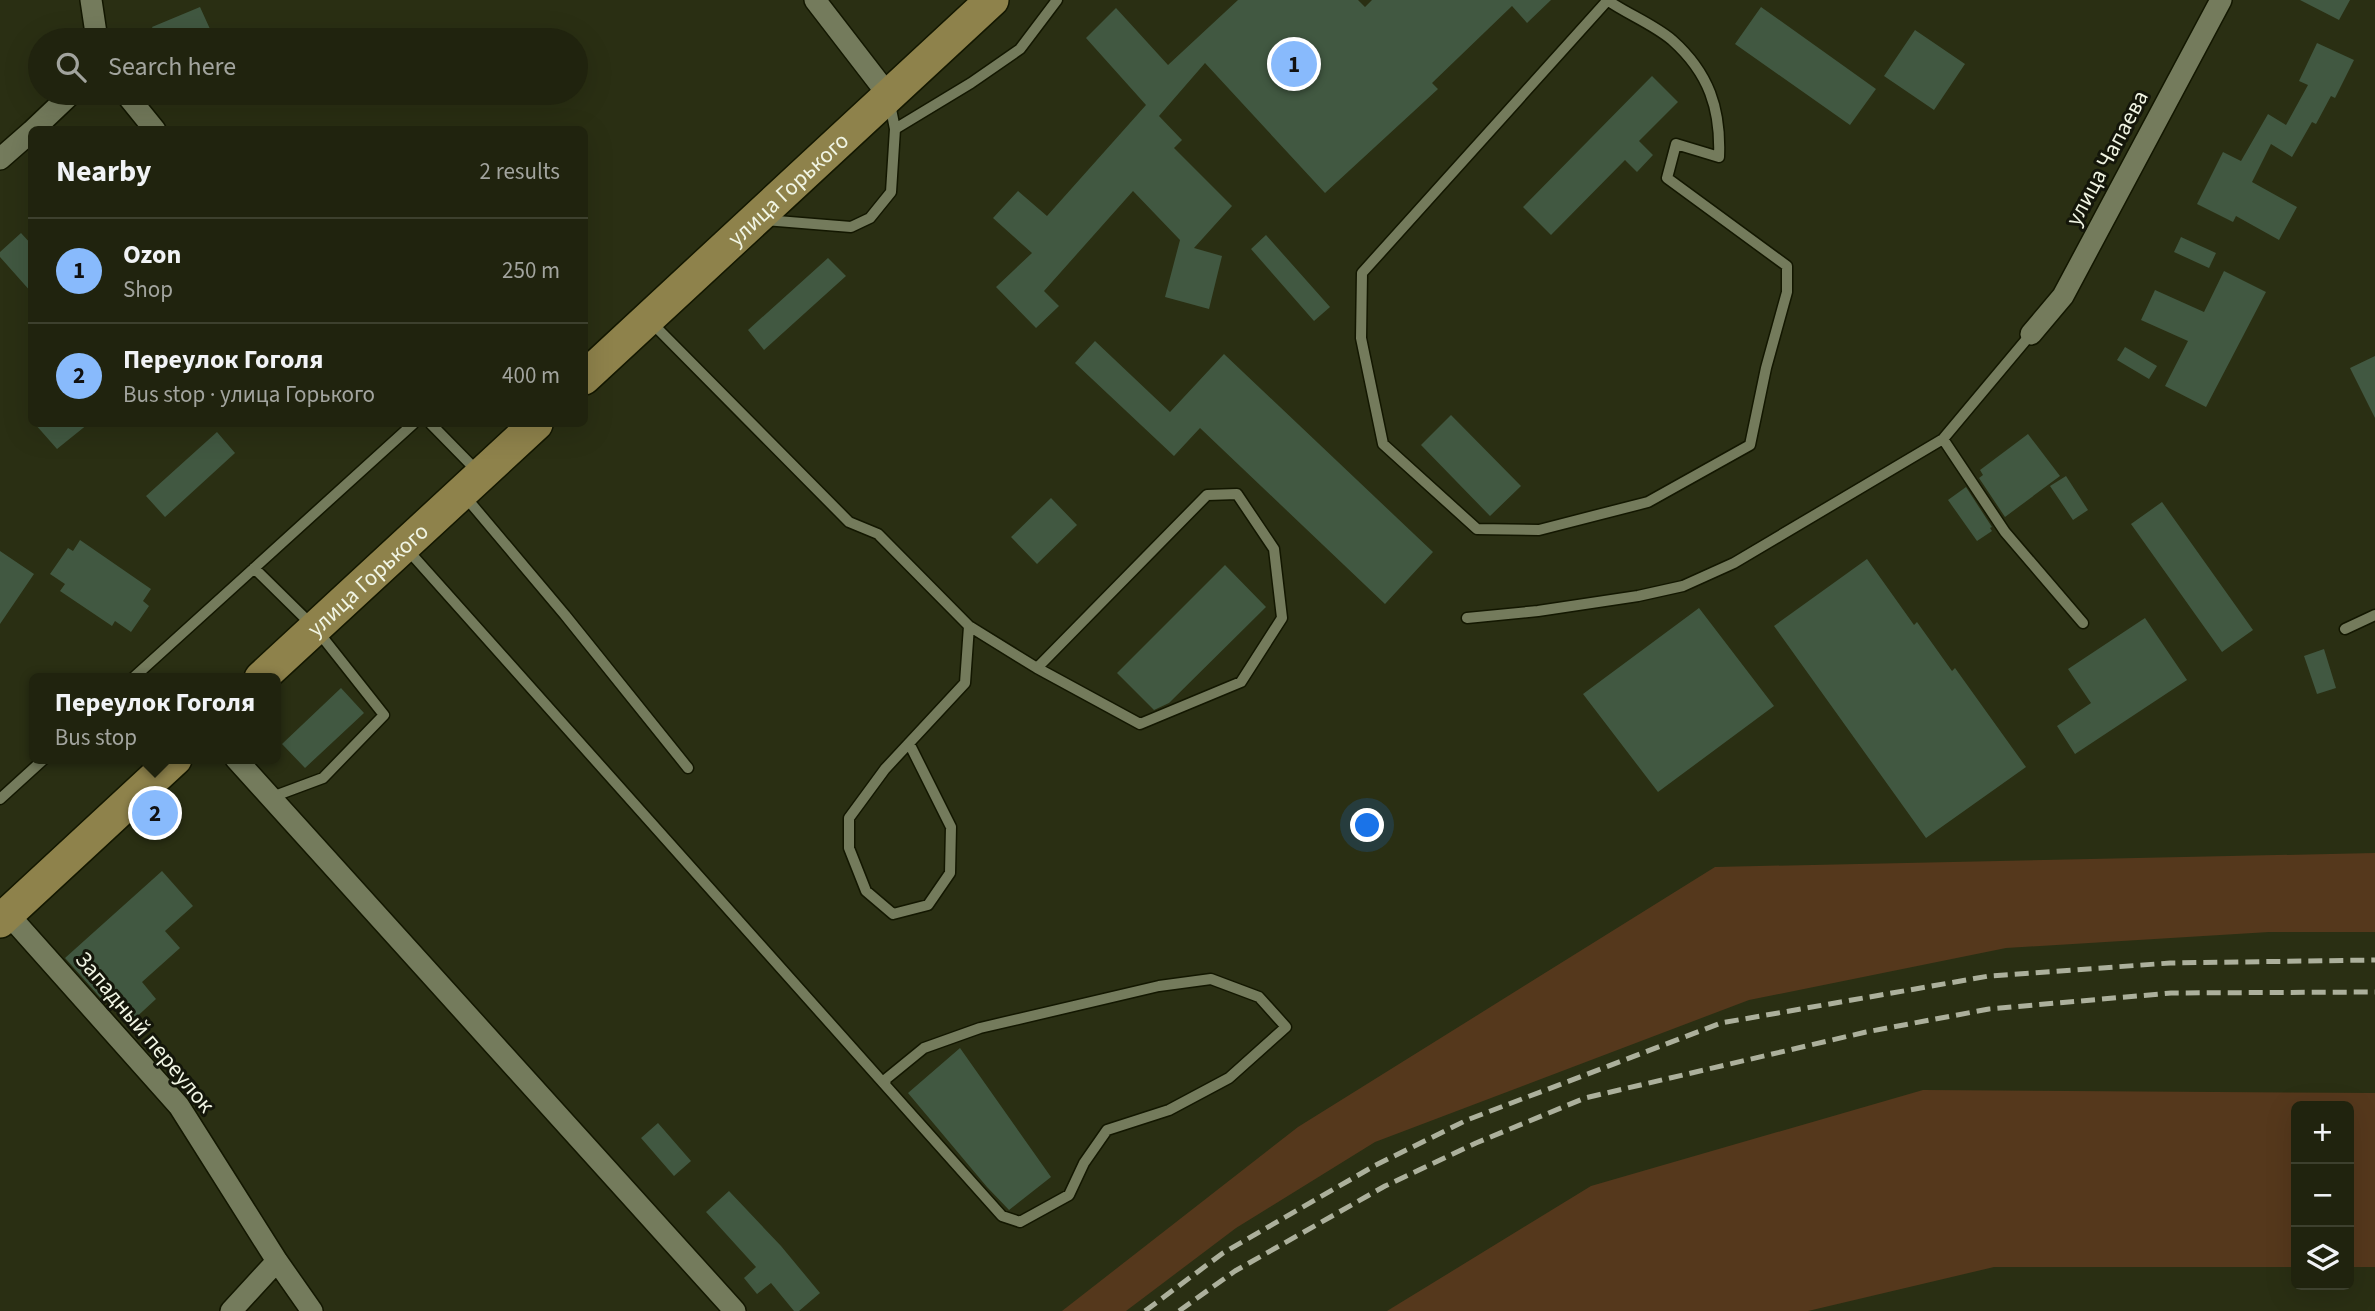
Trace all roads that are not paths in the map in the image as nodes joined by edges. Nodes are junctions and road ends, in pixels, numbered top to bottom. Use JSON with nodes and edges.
{"nodes":[{"id":1,"x":91,"y":0,"type":"edge"},
{"id":2,"x":815,"y":0,"type":"edge"},
{"id":3,"x":992,"y":0,"type":"edge"},
{"id":4,"x":1057,"y":0,"type":"edge"},
{"id":5,"x":1607,"y":0,"type":"edge"},
{"id":6,"x":2221,"y":0,"type":"edge"},
{"id":7,"x":95,"y":28,"type":"edge"},
{"id":8,"x":889,"y":96,"type":"junction"},
{"id":9,"x":59,"y":105,"type":"edge"},
{"id":10,"x":135,"y":105,"type":"edge"},
{"id":11,"x":36,"y":126,"type":"edge"},
{"id":12,"x":152,"y":126,"type":"edge"},
{"id":13,"x":895,"y":129,"type":"junction"},
{"id":14,"x":28,"y":134,"type":"edge"},
{"id":15,"x":0,"y":159,"type":"edge"},
{"id":16,"x":755,"y":219,"type":"junction"},
{"id":17,"x":648,"y":319,"type":"junction"},
{"id":18,"x":2031,"y":334,"type":"joint"},
{"id":19,"x":588,"y":375,"type":"edge"},
{"id":20,"x":410,"y":427,"type":"edge"},
{"id":21,"x":433,"y":427,"type":"edge"},
{"id":22,"x":533,"y":427,"type":"edge"},
{"id":23,"x":1943,"y":439,"type":"junction"},
{"id":24,"x":472,"y":484,"type":"junction"},
{"id":25,"x":405,"y":546,"type":"junction"},
{"id":26,"x":254,"y":568,"type":"junction"},
{"id":27,"x":2375,"y":615,"type":"edge"},
{"id":28,"x":1467,"y":618,"type":"dead end"},
{"id":29,"x":2083,"y":623,"type":"dead end"},
{"id":30,"x":969,"y":626,"type":"junction"},
{"id":31,"x":316,"y":629,"type":"junction"},
{"id":32,"x":2345,"y":629,"type":"dead end"},
{"id":33,"x":1037,"y":668,"type":"junction"},
{"id":34,"x":138,"y":673,"type":"edge"},
{"id":35,"x":267,"y":673,"type":"edge"},
{"id":36,"x":909,"y":743,"type":"junction"},
{"id":37,"x":38,"y":764,"type":"edge"},
{"id":38,"x":170,"y":764,"type":"edge"},
{"id":39,"x":241,"y":764,"type":"edge"},
{"id":40,"x":688,"y":768,"type":"dead end"},
{"id":41,"x":272,"y":797,"type":"junction"},
{"id":42,"x":0,"y":799,"type":"edge"},
{"id":43,"x":4,"y":917,"type":"edge"},
{"id":44,"x":884,"y":1084,"type":"junction"},
{"id":45,"x":277,"y":1261,"type":"junction"},
{"id":46,"x":231,"y":1311,"type":"edge"},
{"id":47,"x":312,"y":1311,"type":"edge"},
{"id":48,"x":735,"y":1311,"type":"edge"}],
"edges":[{"from":1,"to":7,"type":"street"},
{"from":2,"to":8,"type":"street"},
{"from":3,"to":8,"type":"main road","name":"улица Горького"},
{"from":4,"to":13,"type":"lane"},
{"from":5,"to":5,"type":"lane"},
{"from":6,"to":18,"type":"street","name":"улица Чапаева"},
{"from":8,"to":13,"type":"lane"},
{"from":8,"to":16,"type":"main road","name":"улица Горького"},
{"from":9,"to":11,"type":"street"},
{"from":10,"to":12,"type":"street"},
{"from":13,"to":16,"type":"lane"},
{"from":14,"to":15,"type":"street"},
{"from":16,"to":17,"type":"main road","name":"улица Горького"},
{"from":17,"to":19,"type":"main road","name":"улица Горького"},
{"from":17,"to":30,"type":"lane"},
{"from":18,"to":23,"type":"lane"},
{"from":20,"to":26,"type":"lane"},
{"from":21,"to":24,"type":"lane"},
{"from":22,"to":24,"type":"main road","name":"улица Горького"},
{"from":23,"to":28,"type":"lane"},
{"from":23,"to":29,"type":"lane"},
{"from":24,"to":25,"type":"main road","name":"улица Горького"},
{"from":24,"to":40,"type":"lane"},
{"from":25,"to":31,"type":"main road","name":"улица Горького"},
{"from":25,"to":44,"type":"lane"},
{"from":26,"to":31,"type":"lane"},
{"from":26,"to":34,"type":"lane"},
{"from":27,"to":32,"type":"lane"},
{"from":30,"to":33,"type":"lane"},
{"from":30,"to":36,"type":"lane"},
{"from":31,"to":35,"type":"main road","name":"улица Горького"},
{"from":31,"to":41,"type":"lane"},
{"from":33,"to":33,"type":"lane"},
{"from":36,"to":36,"type":"lane"},
{"from":37,"to":42,"type":"lane"},
{"from":38,"to":43,"type":"main road"},
{"from":39,"to":41,"type":"street"},
{"from":41,"to":48,"type":"street"},
{"from":43,"to":45,"type":"street","name":"Западный переулок"},
{"from":44,"to":44,"type":"lane"},
{"from":45,"to":46,"type":"street"},
{"from":45,"to":47,"type":"street","name":"Западный переулок"}]}
